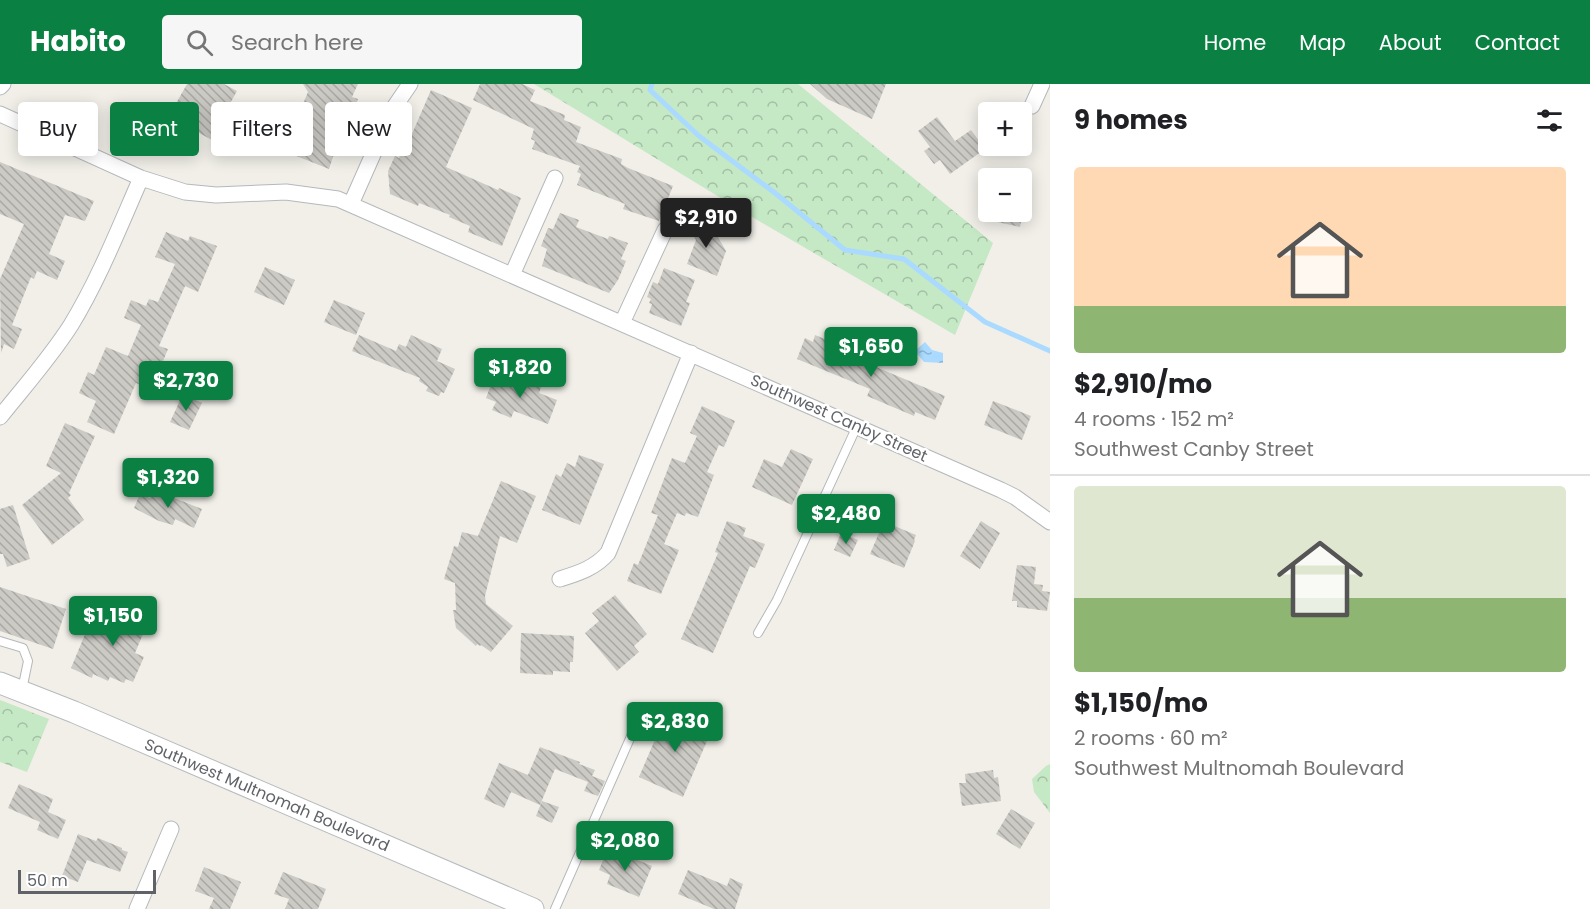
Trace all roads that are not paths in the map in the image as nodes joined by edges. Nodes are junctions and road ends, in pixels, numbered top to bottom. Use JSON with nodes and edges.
{"nodes":[{"id":1,"x":410,"y":84,"type":"edge"},
{"id":2,"x":1042,"y":84,"type":"edge"},
{"id":3,"x":1032,"y":106,"type":"dead end"},
{"id":4,"x":0,"y":114,"type":"edge"},
{"id":5,"x":141,"y":178,"type":"junction"},
{"id":6,"x":555,"y":178,"type":"dead end"},
{"id":7,"x":351,"y":204,"type":"junction"},
{"id":8,"x":665,"y":230,"type":"dead end"},
{"id":9,"x":512,"y":275,"type":"junction"},
{"id":10,"x":622,"y":323,"type":"junction"},
{"id":11,"x":691,"y":353,"type":"junction"},
{"id":12,"x":0,"y":417,"type":"edge"},
{"id":13,"x":857,"y":426,"type":"junction"},
{"id":14,"x":1050,"y":522,"type":"edge"},
{"id":15,"x":561,"y":579,"type":"dead end"},
{"id":16,"x":758,"y":633,"type":"dead end"},
{"id":17,"x":0,"y":641,"type":"edge"},
{"id":18,"x":0,"y":683,"type":"edge"},
{"id":19,"x":22,"y":691,"type":"junction"},
{"id":20,"x":643,"y":709,"type":"dead end"},
{"id":21,"x":171,"y":829,"type":"dead end"},
{"id":22,"x":137,"y":909,"type":"edge"},
{"id":23,"x":533,"y":909,"type":"edge"},
{"id":24,"x":555,"y":909,"type":"edge"}],
"edges":[{"from":1,"to":7,"type":"street"},
{"from":2,"to":3,"type":"street"},
{"from":4,"to":5,"type":"street","name":"Southwest Canby Street"},
{"from":5,"to":7,"type":"street","name":"Southwest Canby Street"},
{"from":5,"to":12,"type":"street"},
{"from":6,"to":9,"type":"street"},
{"from":7,"to":9,"type":"street","name":"Southwest Canby Street"},
{"from":8,"to":10,"type":"street"},
{"from":9,"to":10,"type":"street","name":"Southwest Canby Street"},
{"from":10,"to":11,"type":"street","name":"Southwest Canby Street"},
{"from":11,"to":13,"type":"street","name":"Southwest Canby Street"},
{"from":11,"to":15,"type":"street"},
{"from":13,"to":14,"type":"street","name":"Southwest Canby Street"},
{"from":13,"to":16,"type":"lane"},
{"from":17,"to":19,"type":"lane"},
{"from":18,"to":19,"type":"main road","name":"Southwest Multnomah Boulevard"},
{"from":19,"to":23,"type":"main road","name":"Southwest Multnomah Boulevard"},
{"from":20,"to":24,"type":"lane"},
{"from":21,"to":22,"type":"street"}]}
